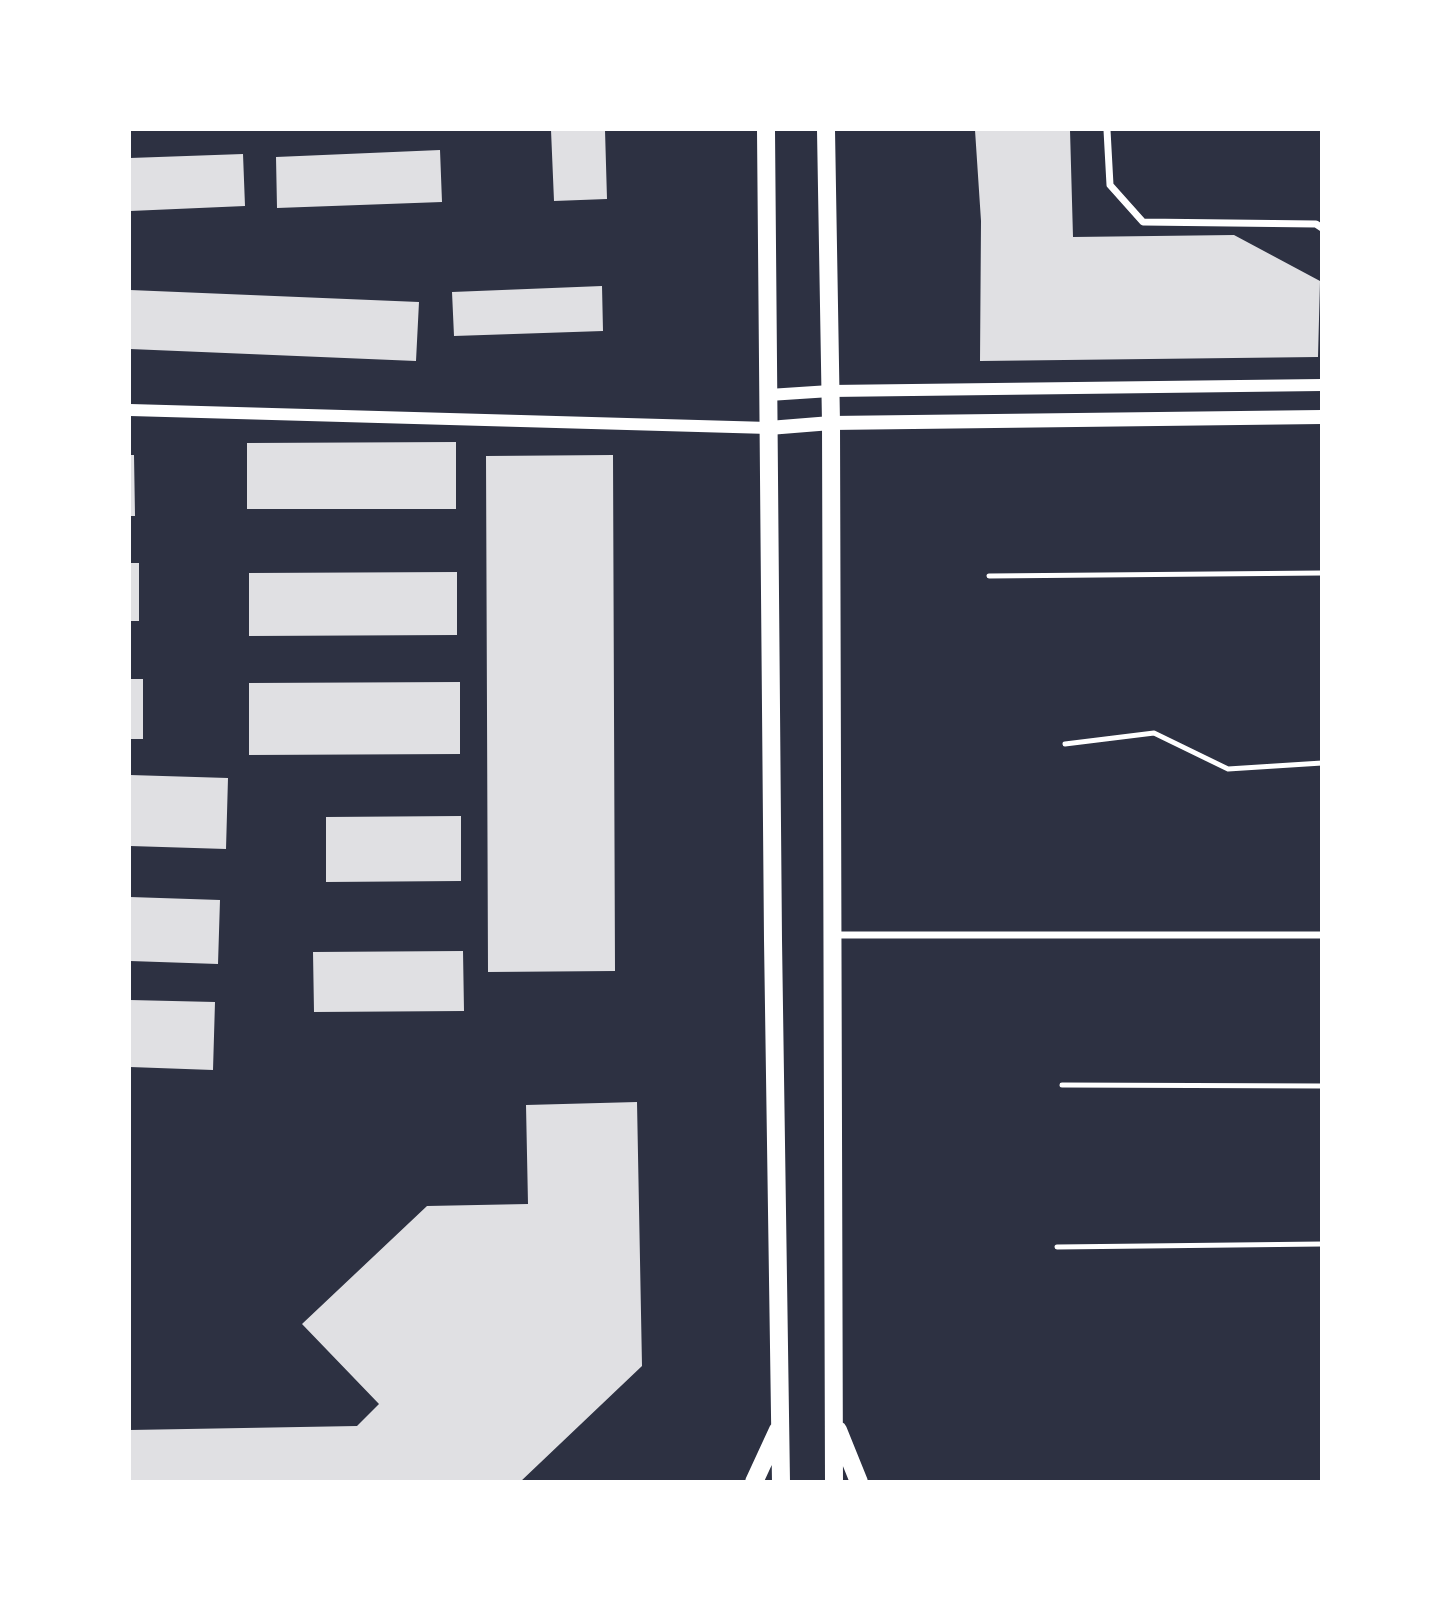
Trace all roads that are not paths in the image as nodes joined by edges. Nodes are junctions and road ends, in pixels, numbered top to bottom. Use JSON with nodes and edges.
{"nodes":[{"id":1,"x":766,"y":130,"type":"edge"},
{"id":2,"x":826,"y":130,"type":"edge"},
{"id":3,"x":1107,"y":130,"type":"edge"},
{"id":4,"x":1321,"y":228,"type":"edge"},
{"id":5,"x":1321,"y":385,"type":"edge"},
{"id":6,"x":830,"y":391,"type":"junction"},
{"id":7,"x":769,"y":395,"type":"junction"},
{"id":8,"x":130,"y":410,"type":"edge"},
{"id":9,"x":1321,"y":417,"type":"edge"},
{"id":10,"x":831,"y":423,"type":"junction"},
{"id":11,"x":769,"y":428,"type":"junction"},
{"id":12,"x":1321,"y":573,"type":"edge"},
{"id":13,"x":989,"y":576,"type":"dead end"},
{"id":14,"x":1065,"y":744,"type":"dead end"},
{"id":15,"x":1321,"y":763,"type":"edge"},
{"id":16,"x":832,"y":935,"type":"junction"},
{"id":17,"x":1321,"y":935,"type":"edge"},
{"id":18,"x":1062,"y":1085,"type":"dead end"},
{"id":19,"x":1321,"y":1086,"type":"edge"},
{"id":20,"x":1321,"y":1244,"type":"edge"},
{"id":21,"x":1057,"y":1247,"type":"dead end"},
{"id":22,"x":833,"y":1419,"type":"junction"},
{"id":23,"x":779,"y":1427,"type":"junction"},
{"id":24,"x":754,"y":1482,"type":"edge"},
{"id":25,"x":781,"y":1482,"type":"edge"},
{"id":26,"x":834,"y":1482,"type":"edge"},
{"id":27,"x":859,"y":1482,"type":"edge"}],
"edges":[{"from":1,"to":7,"type":"main road"},
{"from":2,"to":6,"type":"main road"},
{"from":3,"to":4,"type":"street"},
{"from":5,"to":6,"type":"street"},
{"from":6,"to":7,"type":"street"},
{"from":6,"to":10,"type":"main road"},
{"from":7,"to":11,"type":"main road"},
{"from":8,"to":11,"type":"street"},
{"from":9,"to":10,"type":"main road"},
{"from":10,"to":11,"type":"main road"},
{"from":10,"to":16,"type":"main road"},
{"from":11,"to":23,"type":"main road"},
{"from":12,"to":13,"type":"lane"},
{"from":14,"to":15,"type":"lane"},
{"from":16,"to":17,"type":"street"},
{"from":16,"to":22,"type":"main road"},
{"from":18,"to":19,"type":"lane"},
{"from":20,"to":21,"type":"lane"},
{"from":22,"to":26,"type":"main road"},
{"from":22,"to":27,"type":"main road"},
{"from":23,"to":24,"type":"main road"},
{"from":23,"to":25,"type":"main road"}]}
